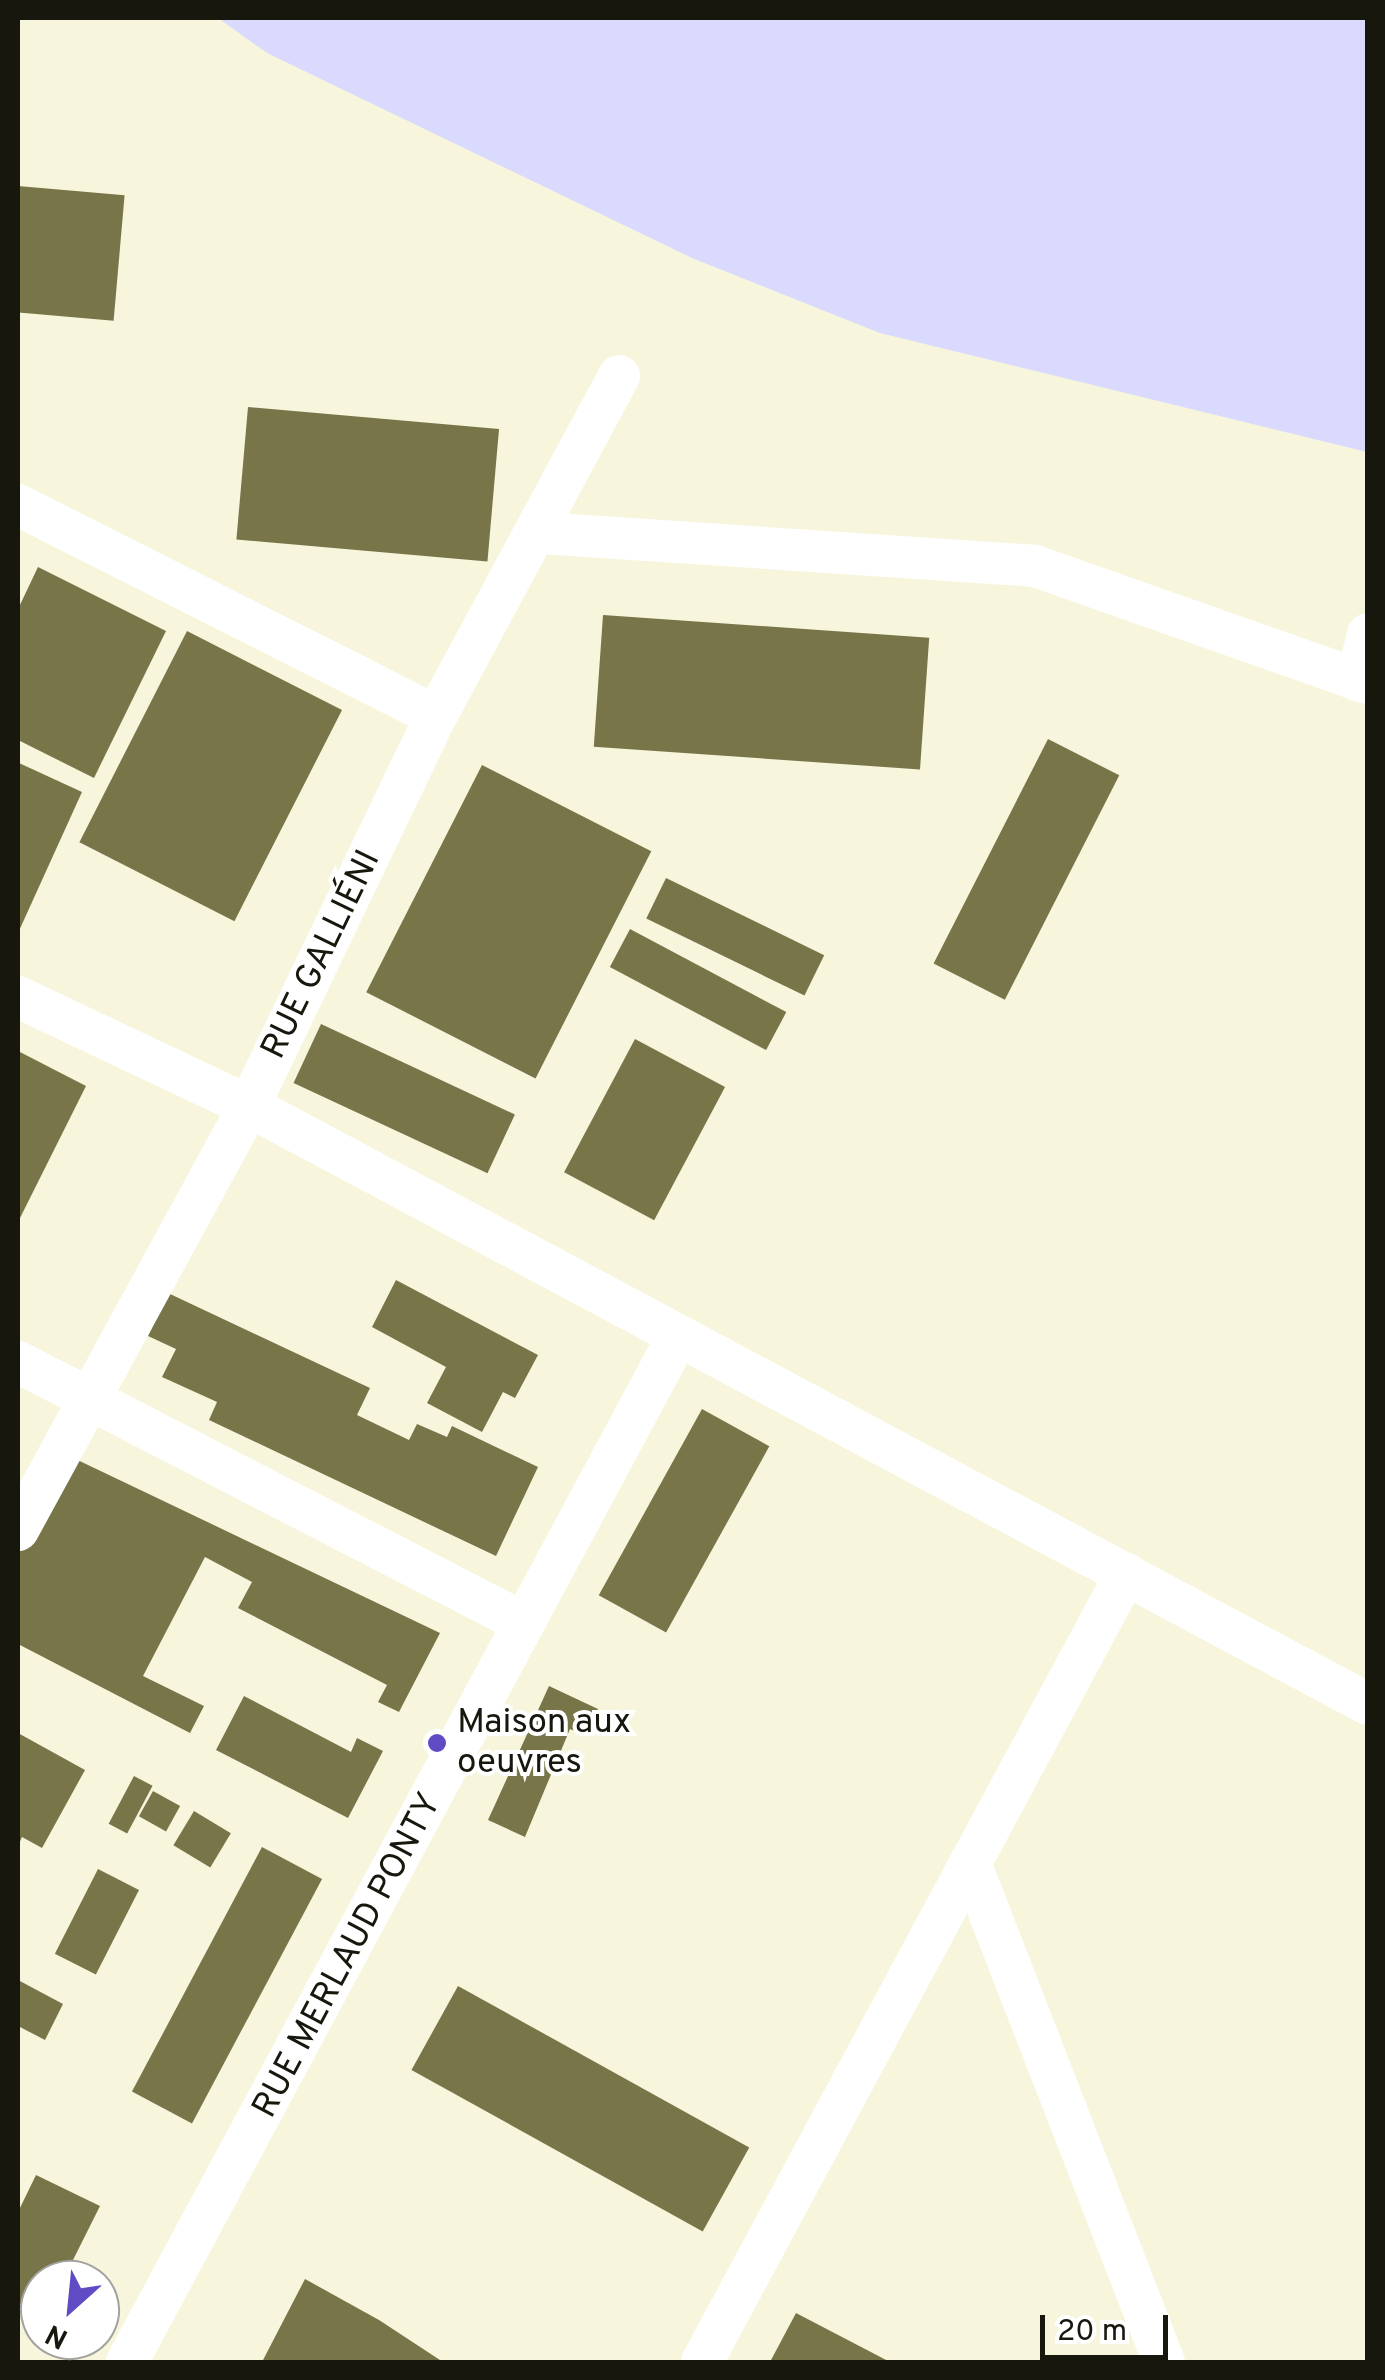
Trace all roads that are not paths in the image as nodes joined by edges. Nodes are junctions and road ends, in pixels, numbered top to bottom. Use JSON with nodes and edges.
{"nodes":[{"id":1,"x":619,"y":376,"type":"dead end"},
{"id":2,"x":18,"y":504,"type":"edge"},
{"id":3,"x":541,"y":533,"type":"junction"},
{"id":4,"x":1368,"y":634,"type":"edge"},
{"id":5,"x":1362,"y":681,"type":"edge"},
{"id":6,"x":436,"y":716,"type":"junction"},
{"id":7,"x":18,"y":997,"type":"edge"},
{"id":8,"x":249,"y":1106,"type":"junction"},
{"id":9,"x":678,"y":1336,"type":"junction"},
{"id":10,"x":18,"y":1362,"type":"edge"},
{"id":11,"x":89,"y":1399,"type":"junction"},
{"id":12,"x":18,"y":1530,"type":"edge"},
{"id":13,"x":1126,"y":1574,"type":"junction"},
{"id":14,"x":522,"y":1622,"type":"junction"},
{"id":15,"x":1368,"y":1704,"type":"edge"},
{"id":16,"x":970,"y":1863,"type":"junction"},
{"id":17,"x":127,"y":2362,"type":"edge"},
{"id":18,"x":702,"y":2362,"type":"edge"},
{"id":19,"x":1164,"y":2362,"type":"edge"}],
"edges":[{"from":1,"to":3,"type":"street","name":"RUE GALLIÉNI"},
{"from":2,"to":6,"type":"street"},
{"from":3,"to":5,"type":"street"},
{"from":3,"to":6,"type":"street","name":"RUE GALLIÉNI"},
{"from":4,"to":5,"type":"street"},
{"from":6,"to":8,"type":"street","name":"RUE GALLIÉNI"},
{"from":7,"to":8,"type":"street"},
{"from":8,"to":9,"type":"street"},
{"from":8,"to":11,"type":"street","name":"RUE GALLIÉNI"},
{"from":9,"to":13,"type":"street"},
{"from":9,"to":14,"type":"street","name":"RUE MERLAUD PONTY"},
{"from":10,"to":11,"type":"street"},
{"from":11,"to":12,"type":"street","name":"RUE GALLIÉNI"},
{"from":11,"to":14,"type":"street"},
{"from":13,"to":15,"type":"street"},
{"from":13,"to":16,"type":"street"},
{"from":14,"to":17,"type":"street","name":"RUE MERLAUD PONTY"},
{"from":16,"to":18,"type":"street"},
{"from":16,"to":19,"type":"street"}]}
